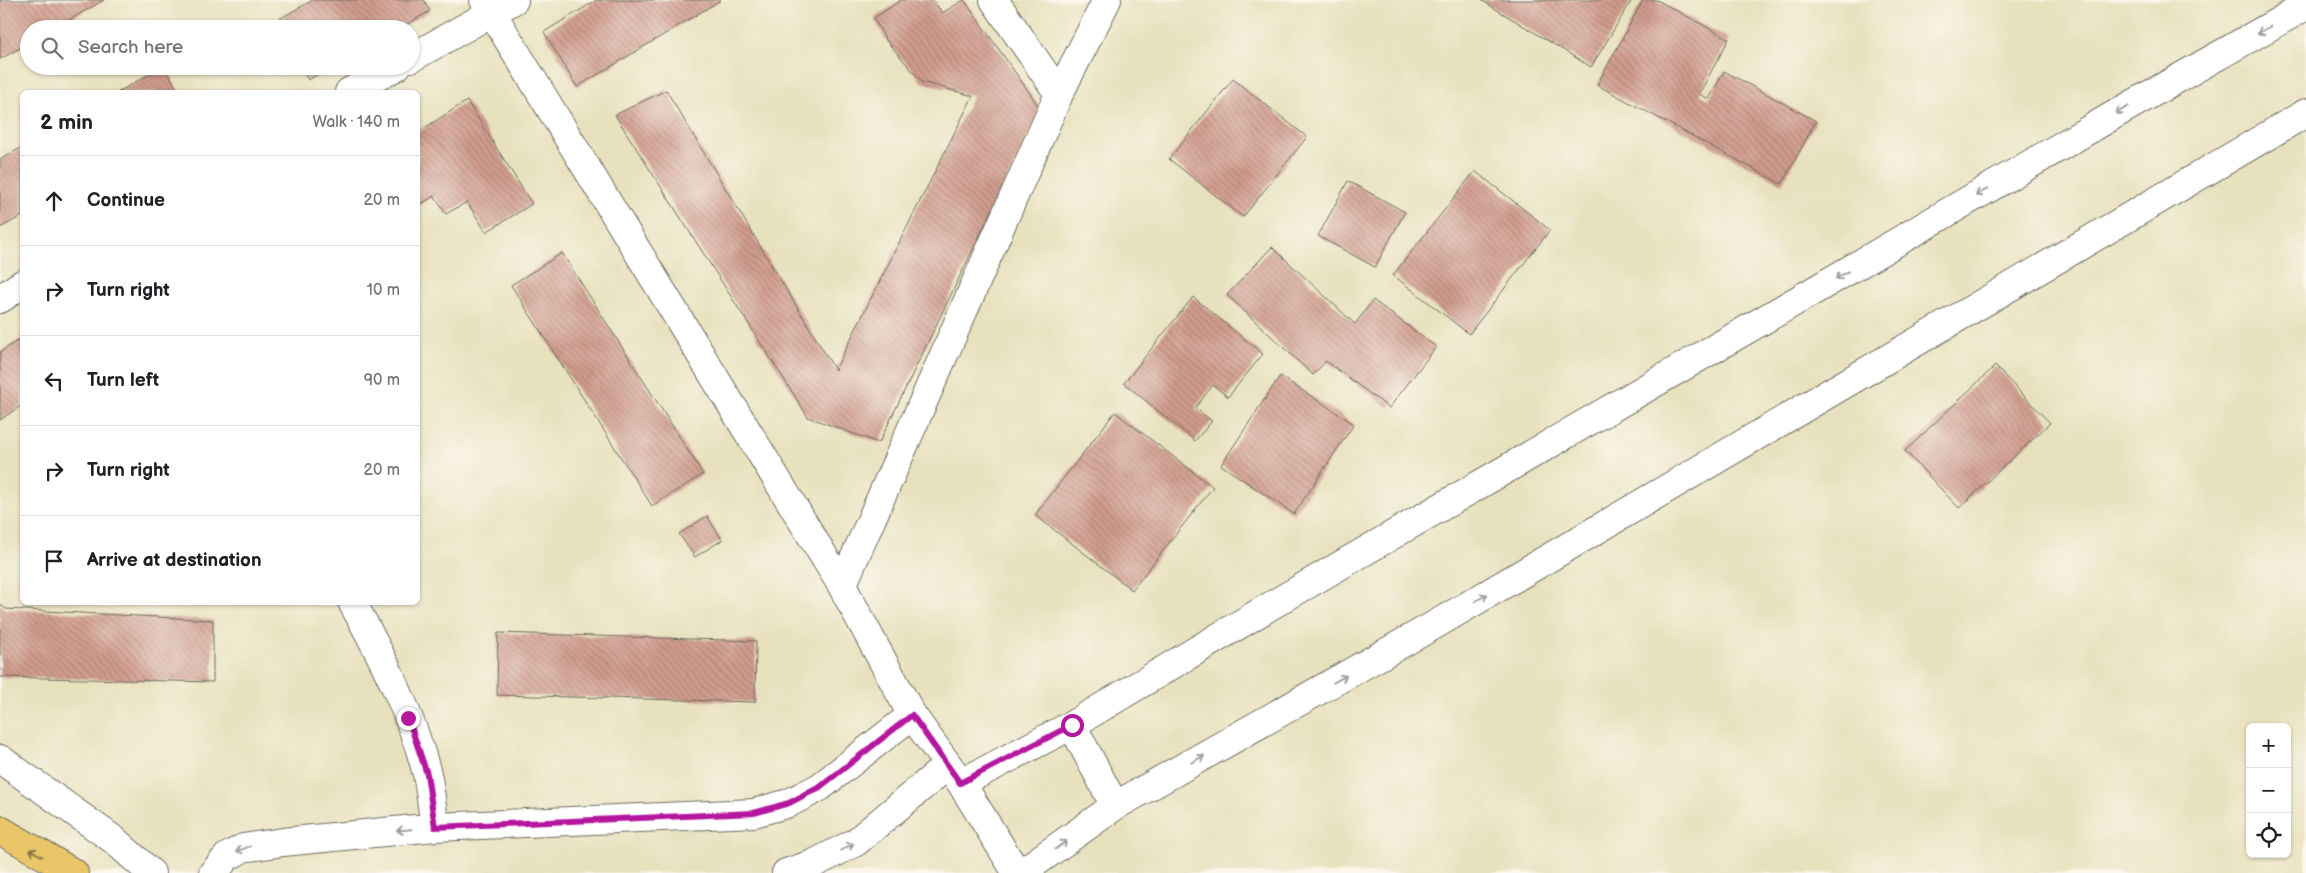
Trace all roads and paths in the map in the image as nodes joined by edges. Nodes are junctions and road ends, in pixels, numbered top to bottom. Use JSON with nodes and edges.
{"nodes":[{"id":1,"x":994,"y":0,"type":"edge"},
{"id":2,"x":1107,"y":0,"type":"edge"},
{"id":3,"x":497,"y":4,"type":"edge"},
{"id":4,"x":2306,"y":6,"type":"edge"},
{"id":5,"x":420,"y":52,"type":"edge"},
{"id":6,"x":380,"y":75,"type":"edge"},
{"id":7,"x":353,"y":90,"type":"edge"},
{"id":8,"x":1059,"y":94,"type":"junction"},
{"id":9,"x":2306,"y":113,"type":"edge"},
{"id":10,"x":20,"y":285,"type":"edge"},
{"id":11,"x":0,"y":299,"type":"edge"},
{"id":12,"x":842,"y":586,"type":"junction"},
{"id":13,"x":354,"y":605,"type":"edge"},
{"id":14,"x":912,"y":715,"type":"junction"},
{"id":15,"x":1072,"y":725,"type":"junction"},
{"id":16,"x":0,"y":759,"type":"edge"},
{"id":17,"x":954,"y":774,"type":"junction"},
{"id":18,"x":1115,"y":806,"type":"junction"},
{"id":19,"x":435,"y":827,"type":"junction"},
{"id":20,"x":0,"y":830,"type":"edge"},
{"id":21,"x":74,"y":873,"type":"edge"},
{"id":22,"x":151,"y":873,"type":"edge"},
{"id":23,"x":213,"y":873,"type":"edge"},
{"id":24,"x":786,"y":873,"type":"edge"},
{"id":25,"x":1017,"y":873,"type":"edge"},
{"id":26,"x":1021,"y":873,"type":"edge"}],
"edges":[{"from":1,"to":8,"type":"street"},
{"from":2,"to":8,"type":"street"},
{"from":3,"to":5,"type":"street"},
{"from":3,"to":12,"type":"street"},
{"from":4,"to":15,"type":"street","one_way":true},
{"from":6,"to":7,"type":"street"},
{"from":8,"to":12,"type":"street"},
{"from":18,"to":9,"type":"street","one_way":true},
{"from":10,"to":11,"type":"street"},
{"from":12,"to":14,"type":"street"},
{"from":13,"to":19,"type":"street"},
{"from":14,"to":17,"type":"street"},
{"from":14,"to":19,"type":"street"},
{"from":15,"to":17,"type":"street"},
{"from":15,"to":18,"type":"street"},
{"from":16,"to":22,"type":"street"},
{"from":24,"to":17,"type":"street","one_way":true},
{"from":17,"to":25,"type":"street"},
{"from":26,"to":18,"type":"street","one_way":true},
{"from":19,"to":23,"type":"street","one_way":true},
{"from":21,"to":20,"type":"main road","one_way":true}]}
